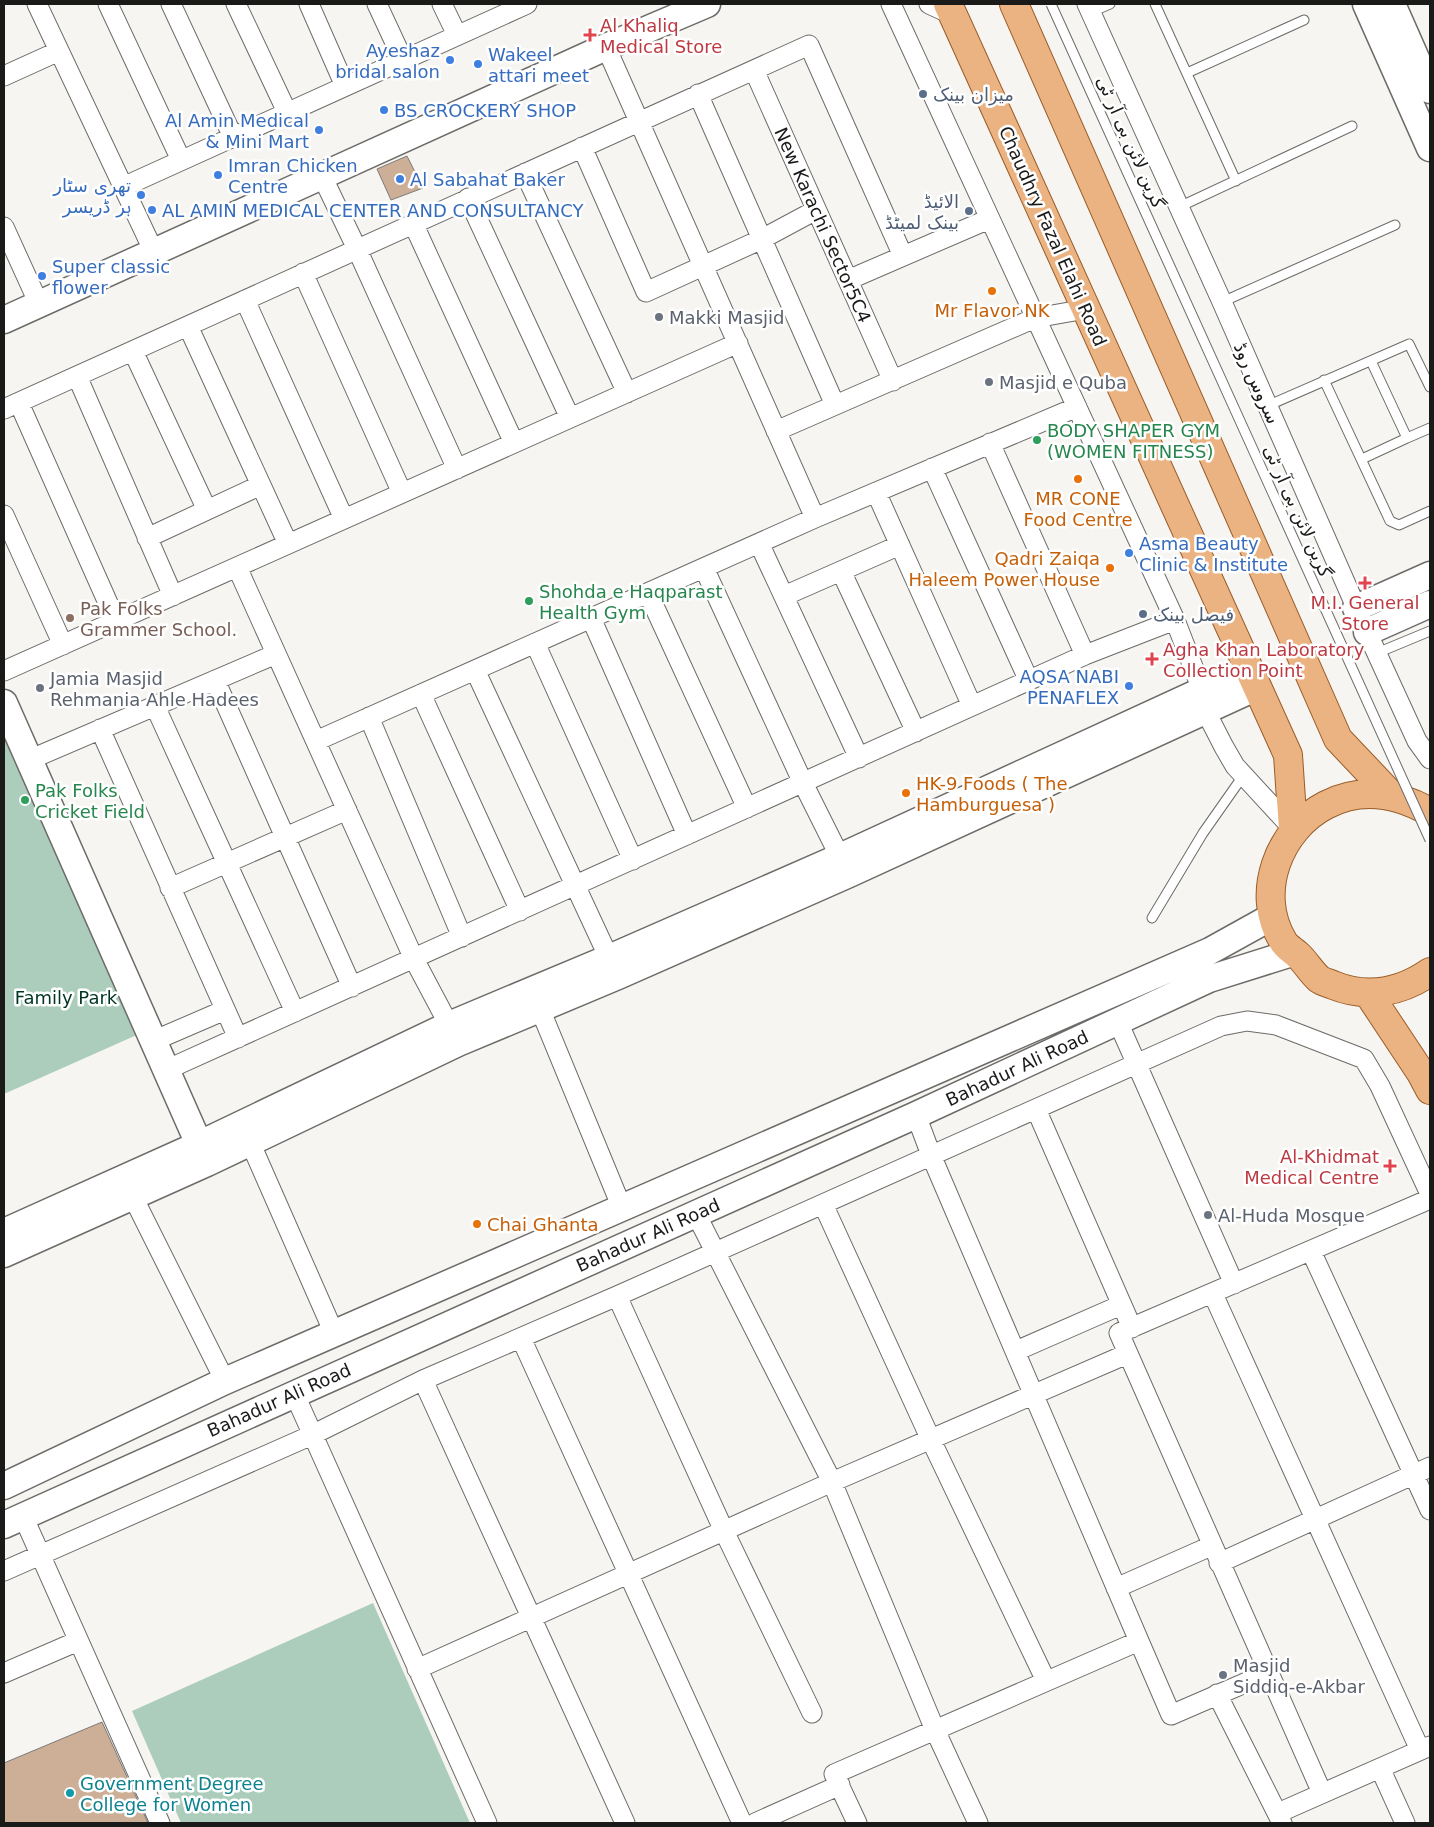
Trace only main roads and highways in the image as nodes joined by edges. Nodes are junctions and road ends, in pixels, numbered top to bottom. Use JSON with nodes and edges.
{"nodes":[{"id":1,"x":1014,"y":4,"type":"edge"},
{"id":2,"x":944,"y":8,"type":"edge"},
{"id":3,"x":1391,"y":795,"type":"junction"},
{"id":4,"x":1430,"y":812,"type":"edge"},
{"id":5,"x":1293,"y":830,"type":"junction"},
{"id":6,"x":1430,"y":972,"type":"edge"},
{"id":7,"x":1368,"y":993,"type":"junction"},
{"id":8,"x":1430,"y":1090,"type":"edge"}],
"edges":[{"from":1,"to":3,"type":"main road"},
{"from":2,"to":5,"type":"main road","name":"Chaudhry Fazal Elahi Road"},
{"from":3,"to":4,"type":"main road"},
{"from":3,"to":5,"type":"main road"},
{"from":5,"to":7,"type":"main road"},
{"from":6,"to":7,"type":"main road"},
{"from":7,"to":8,"type":"main road"}]}
